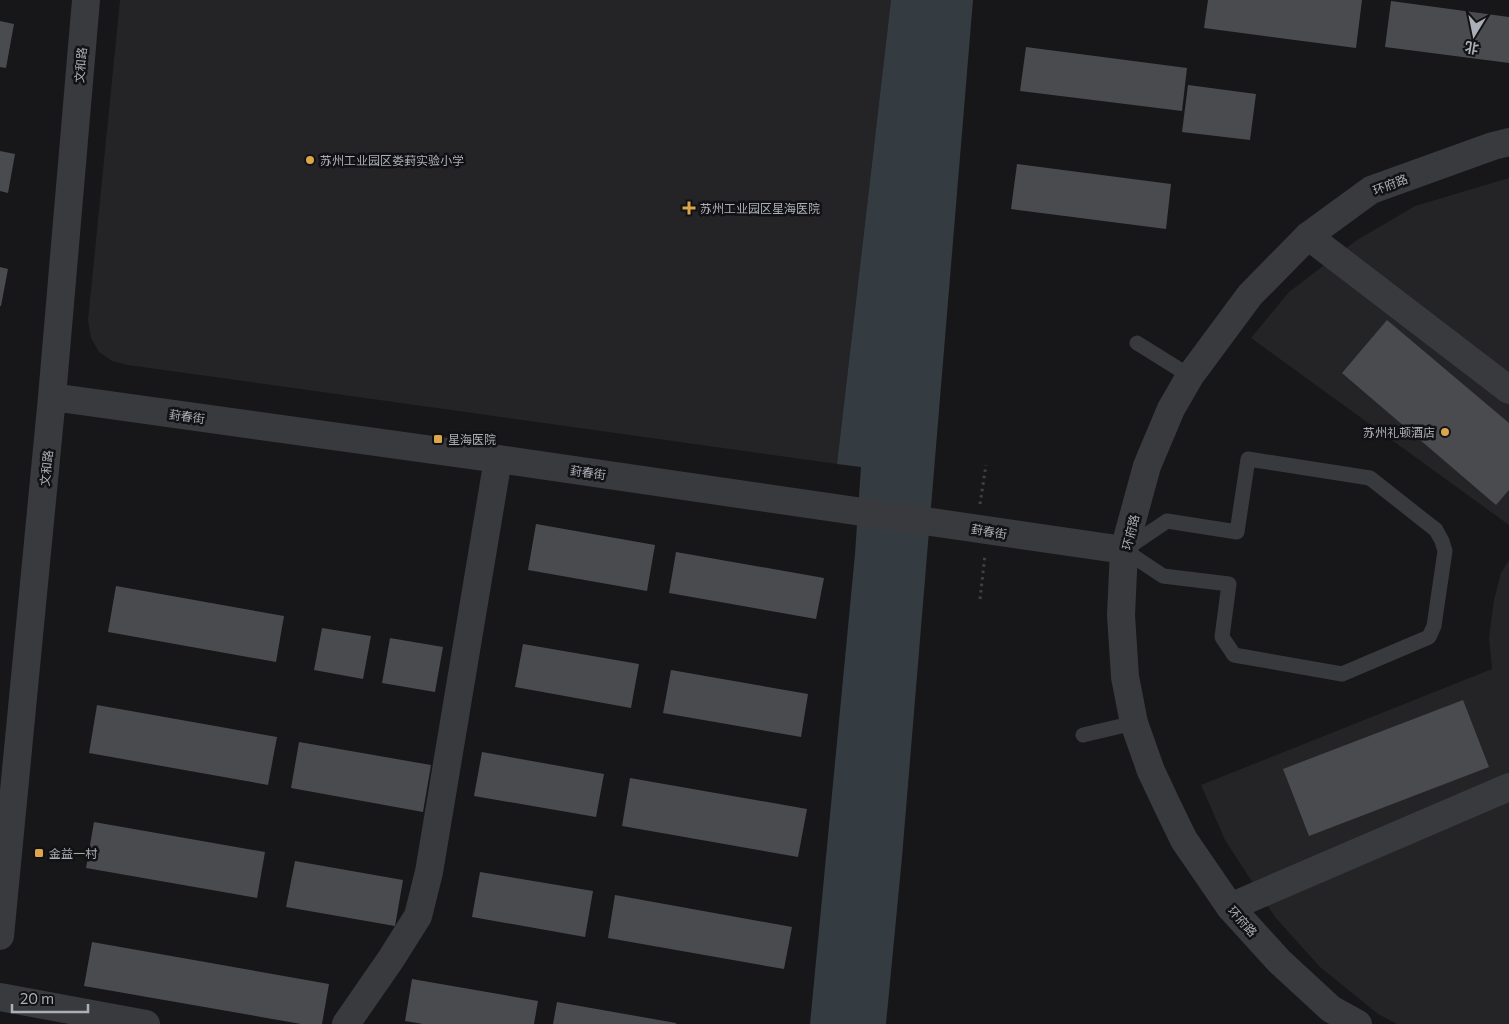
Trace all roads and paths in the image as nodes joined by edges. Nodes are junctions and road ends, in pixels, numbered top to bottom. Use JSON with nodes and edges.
{"nodes":[{"id":1,"x":86,"y":0,"type":"edge"},
{"id":2,"x":1509,"y":142,"type":"edge"},
{"id":3,"x":1308,"y":236,"type":"junction"},
{"id":4,"x":1137,"y":343,"type":"dead end"},
{"id":5,"x":1190,"y":376,"type":"junction"},
{"id":6,"x":1509,"y":390,"type":"edge"},
{"id":7,"x":52,"y":397,"type":"junction"},
{"id":8,"x":498,"y":459,"type":"junction"},
{"id":9,"x":986,"y":464,"type":"dead end"},
{"id":10,"x":982,"y":530,"type":"junction"},
{"id":11,"x":1124,"y":550,"type":"junction"},
{"id":12,"x":980,"y":599,"type":"dead end"},
{"id":13,"x":1134,"y":723,"type":"junction"},
{"id":14,"x":1083,"y":735,"type":"dead end"},
{"id":15,"x":1509,"y":787,"type":"edge"},
{"id":16,"x":1230,"y":907,"type":"junction"},
{"id":17,"x":0,"y":936,"type":"edge"},
{"id":18,"x":0,"y":997,"type":"edge"},
{"id":19,"x":146,"y":1024,"type":"edge"},
{"id":20,"x":346,"y":1024,"type":"edge"},
{"id":21,"x":1358,"y":1024,"type":"edge"}],
"edges":[{"from":1,"to":7,"type":"street","name":"文和路"},
{"from":2,"to":3,"type":"street","name":"环府路"},
{"from":3,"to":5,"type":"street","name":"环府路"},
{"from":3,"to":6,"type":"street"},
{"from":4,"to":5,"type":"lane"},
{"from":5,"to":11,"type":"street","name":"环府路"},
{"from":7,"to":8,"type":"street","name":"葑春街"},
{"from":7,"to":17,"type":"street","name":"文和路"},
{"from":8,"to":10,"type":"street","name":"葑春街"},
{"from":8,"to":20,"type":"street"},
{"from":9,"to":10,"type":"path"},
{"from":10,"to":11,"type":"street","name":"葑春街"},
{"from":10,"to":12,"type":"path"},
{"from":11,"to":11,"type":"lane"},
{"from":11,"to":13,"type":"street","name":"环府路"},
{"from":13,"to":14,"type":"lane"},
{"from":13,"to":16,"type":"street","name":"环府路"},
{"from":15,"to":16,"type":"street"},
{"from":16,"to":21,"type":"street","name":"环府路"},
{"from":18,"to":19,"type":"street"}]}
